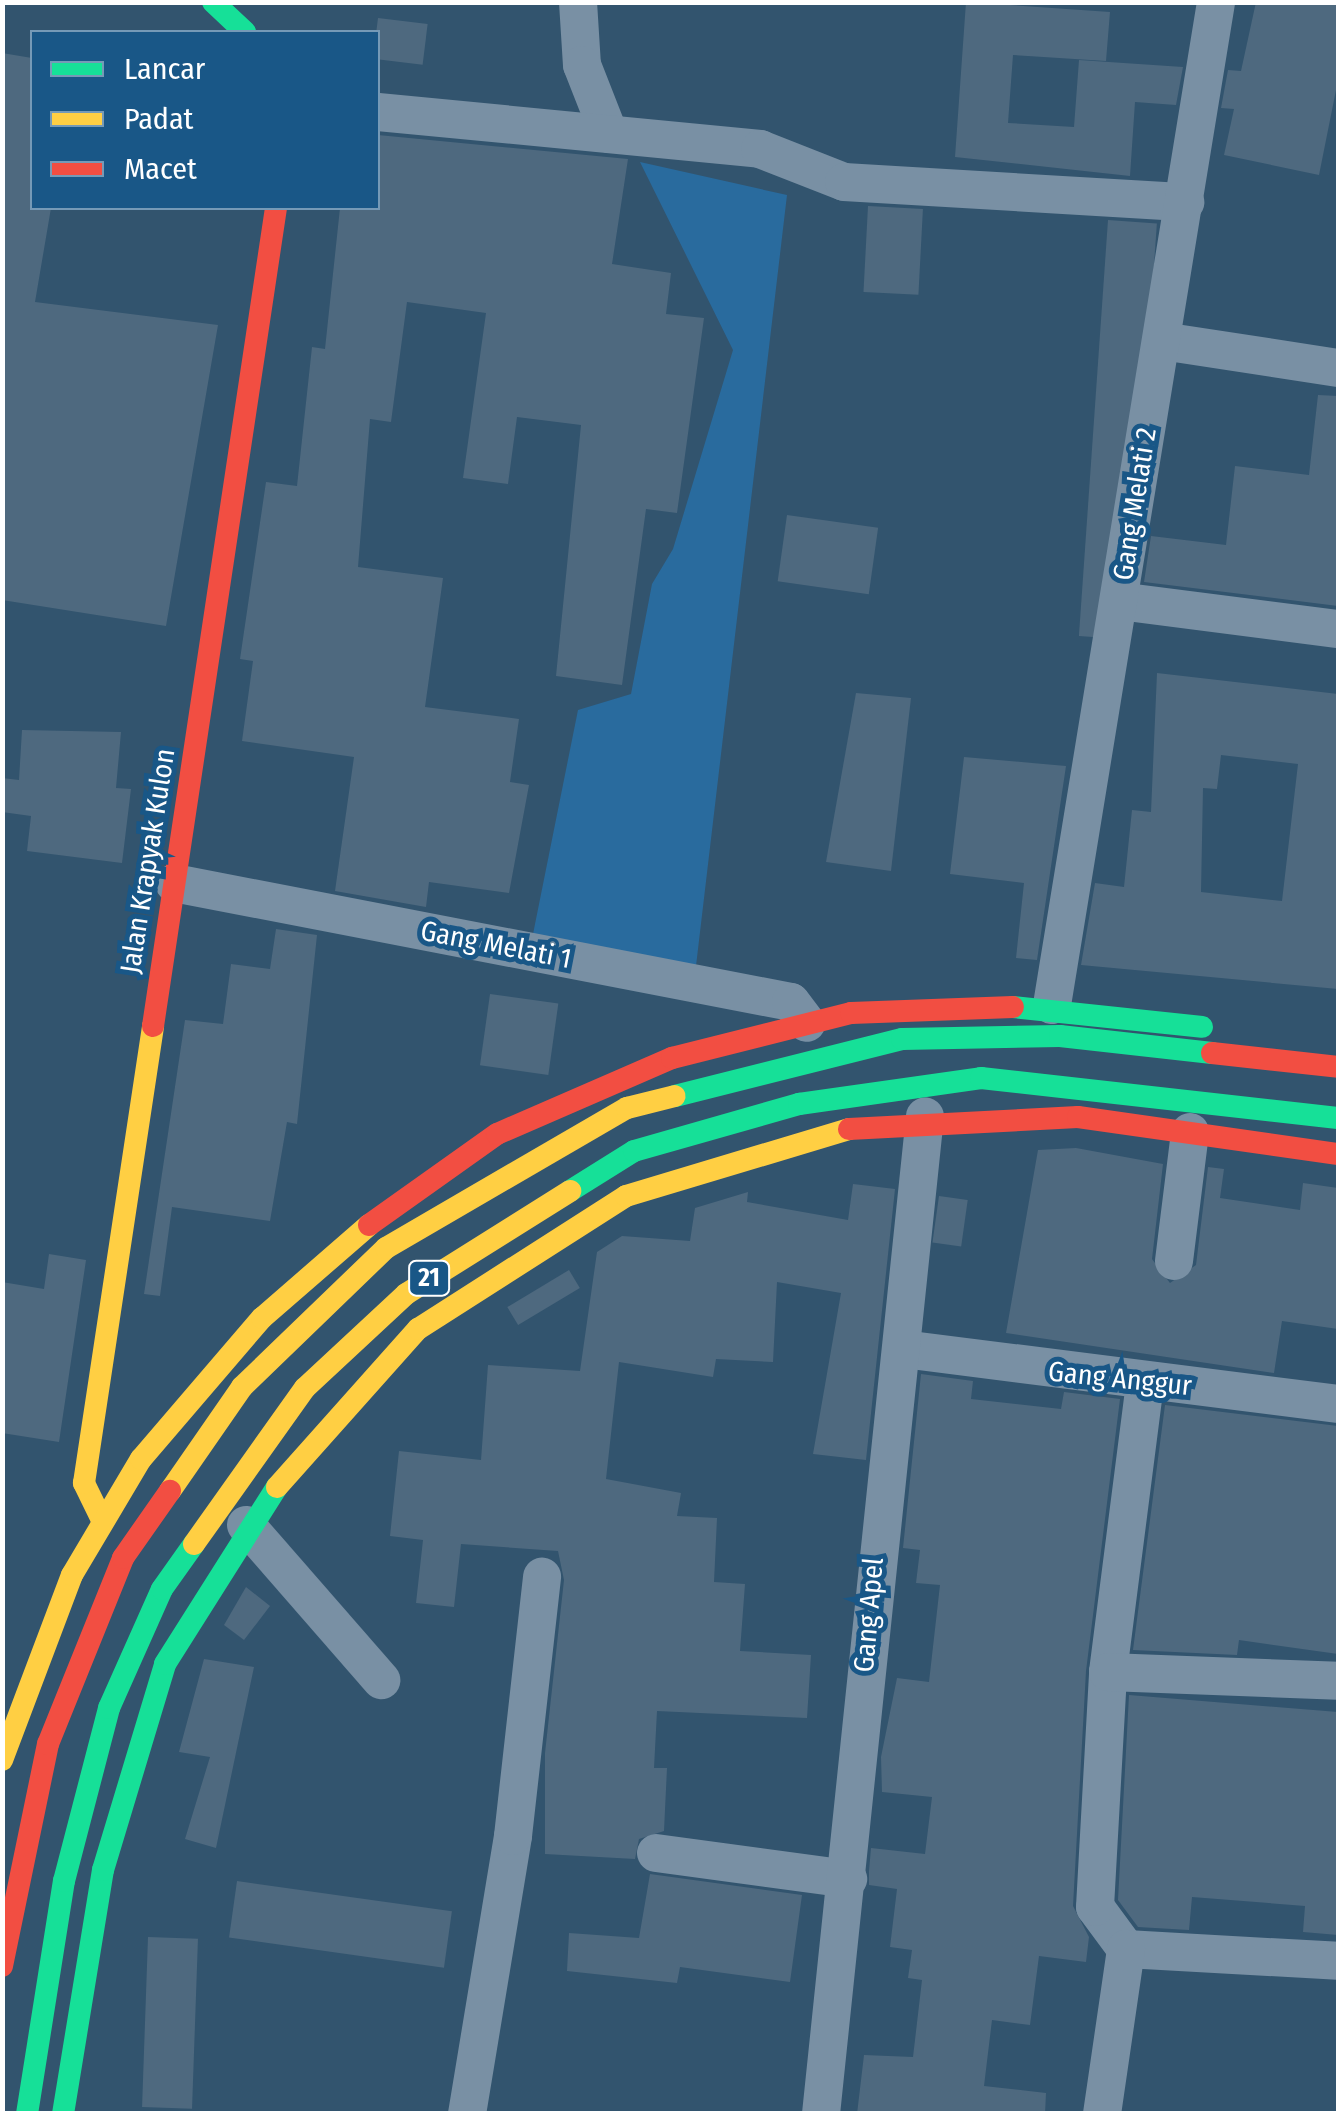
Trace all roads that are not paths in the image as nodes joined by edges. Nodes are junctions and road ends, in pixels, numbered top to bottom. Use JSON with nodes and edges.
{"nodes":[{"id":1,"x":213,"y":2,"type":"edge"},
{"id":2,"x":578,"y":2,"type":"edge"},
{"id":3,"x":1216,"y":2,"type":"edge"},
{"id":4,"x":243,"y":30,"type":"edge"},
{"id":5,"x":380,"y":112,"type":"edge"},
{"id":6,"x":609,"y":134,"type":"junction"},
{"id":7,"x":1185,"y":202,"type":"junction"},
{"id":8,"x":276,"y":210,"type":"edge"},
{"id":9,"x":1162,"y":341,"type":"junction"},
{"id":10,"x":1338,"y":368,"type":"edge"},
{"id":11,"x":1119,"y":601,"type":"junction"},
{"id":12,"x":1338,"y":629,"type":"edge"},
{"id":13,"x":174,"y":883,"type":"junction"},
{"id":14,"x":1052,"y":1005,"type":"junction"},
{"id":15,"x":808,"y":1024,"type":"junction"},
{"id":16,"x":1338,"y":1046,"type":"edge"},
{"id":17,"x":1338,"y":1067,"type":"edge"},
{"id":18,"x":924,"y":1116,"type":"junction"},
{"id":19,"x":1338,"y":1118,"type":"edge"},
{"id":20,"x":1190,"y":1132,"type":"junction"},
{"id":21,"x":1338,"y":1154,"type":"edge"},
{"id":22,"x":1174,"y":1261,"type":"dead end"},
{"id":23,"x":903,"y":1349,"type":"junction"},
{"id":24,"x":1145,"y":1382,"type":"junction"},
{"id":25,"x":1338,"y":1404,"type":"edge"},
{"id":26,"x":101,"y":1518,"type":"junction"},
{"id":27,"x":246,"y":1525,"type":"junction"},
{"id":28,"x":542,"y":1577,"type":"dead end"},
{"id":29,"x":1108,"y":1672,"type":"junction"},
{"id":30,"x":381,"y":1680,"type":"dead end"},
{"id":31,"x":1338,"y":1681,"type":"edge"},
{"id":32,"x":2,"y":1760,"type":"edge"},
{"id":33,"x":656,"y":1853,"type":"dead end"},
{"id":34,"x":848,"y":1880,"type":"junction"},
{"id":35,"x":1126,"y":1949,"type":"junction"},
{"id":36,"x":1338,"y":1961,"type":"edge"},
{"id":37,"x":2,"y":1966,"type":"edge"},
{"id":38,"x":27,"y":2114,"type":"edge"},
{"id":39,"x":63,"y":2114,"type":"edge"},
{"id":40,"x":467,"y":2114,"type":"edge"},
{"id":41,"x":820,"y":2114,"type":"edge"},
{"id":42,"x":1102,"y":2114,"type":"edge"}],
"edges":[{"from":1,"to":4,"type":"main road"},
{"from":2,"to":6,"type":"street"},
{"from":3,"to":7,"type":"street","name":"Gang Melati 2"},
{"from":5,"to":6,"type":"street"},
{"from":6,"to":7,"type":"street"},
{"from":7,"to":9,"type":"street","name":"Gang Melati 2"},
{"from":8,"to":13,"type":"main road","name":"Jalan Krapyak Kulon"},
{"from":9,"to":10,"type":"street"},
{"from":9,"to":11,"type":"street","name":"Gang Melati 2"},
{"from":11,"to":12,"type":"street"},
{"from":11,"to":14,"type":"street","name":"Gang Melati 2"},
{"from":13,"to":15,"type":"street","name":"Gang Melati 1"},
{"from":13,"to":26,"type":"main road","name":"Jalan Krapyak Kulon"},
{"from":14,"to":15,"type":"main road"},
{"from":14,"to":16,"type":"main road"},
{"from":15,"to":26,"type":"main road"},
{"from":17,"to":37,"type":"main road","number":"21"},
{"from":18,"to":20,"type":"main road"},
{"from":18,"to":23,"type":"street","name":"Gang Apel"},
{"from":18,"to":27,"type":"main road"},
{"from":19,"to":38,"type":"main road","number":"21"},
{"from":20,"to":21,"type":"main road"},
{"from":20,"to":22,"type":"street"},
{"from":23,"to":24,"type":"street","name":"Gang Anggur"},
{"from":23,"to":34,"type":"street","name":"Gang Apel"},
{"from":24,"to":25,"type":"street","name":"Gang Anggur"},
{"from":24,"to":29,"type":"street"},
{"from":26,"to":32,"type":"main road"},
{"from":27,"to":30,"type":"street"},
{"from":27,"to":39,"type":"main road"},
{"from":28,"to":40,"type":"street"},
{"from":29,"to":31,"type":"street"},
{"from":29,"to":35,"type":"street"},
{"from":33,"to":34,"type":"street"},
{"from":34,"to":41,"type":"street","name":"Gang Apel"},
{"from":35,"to":36,"type":"street"},
{"from":35,"to":42,"type":"street"}]}
